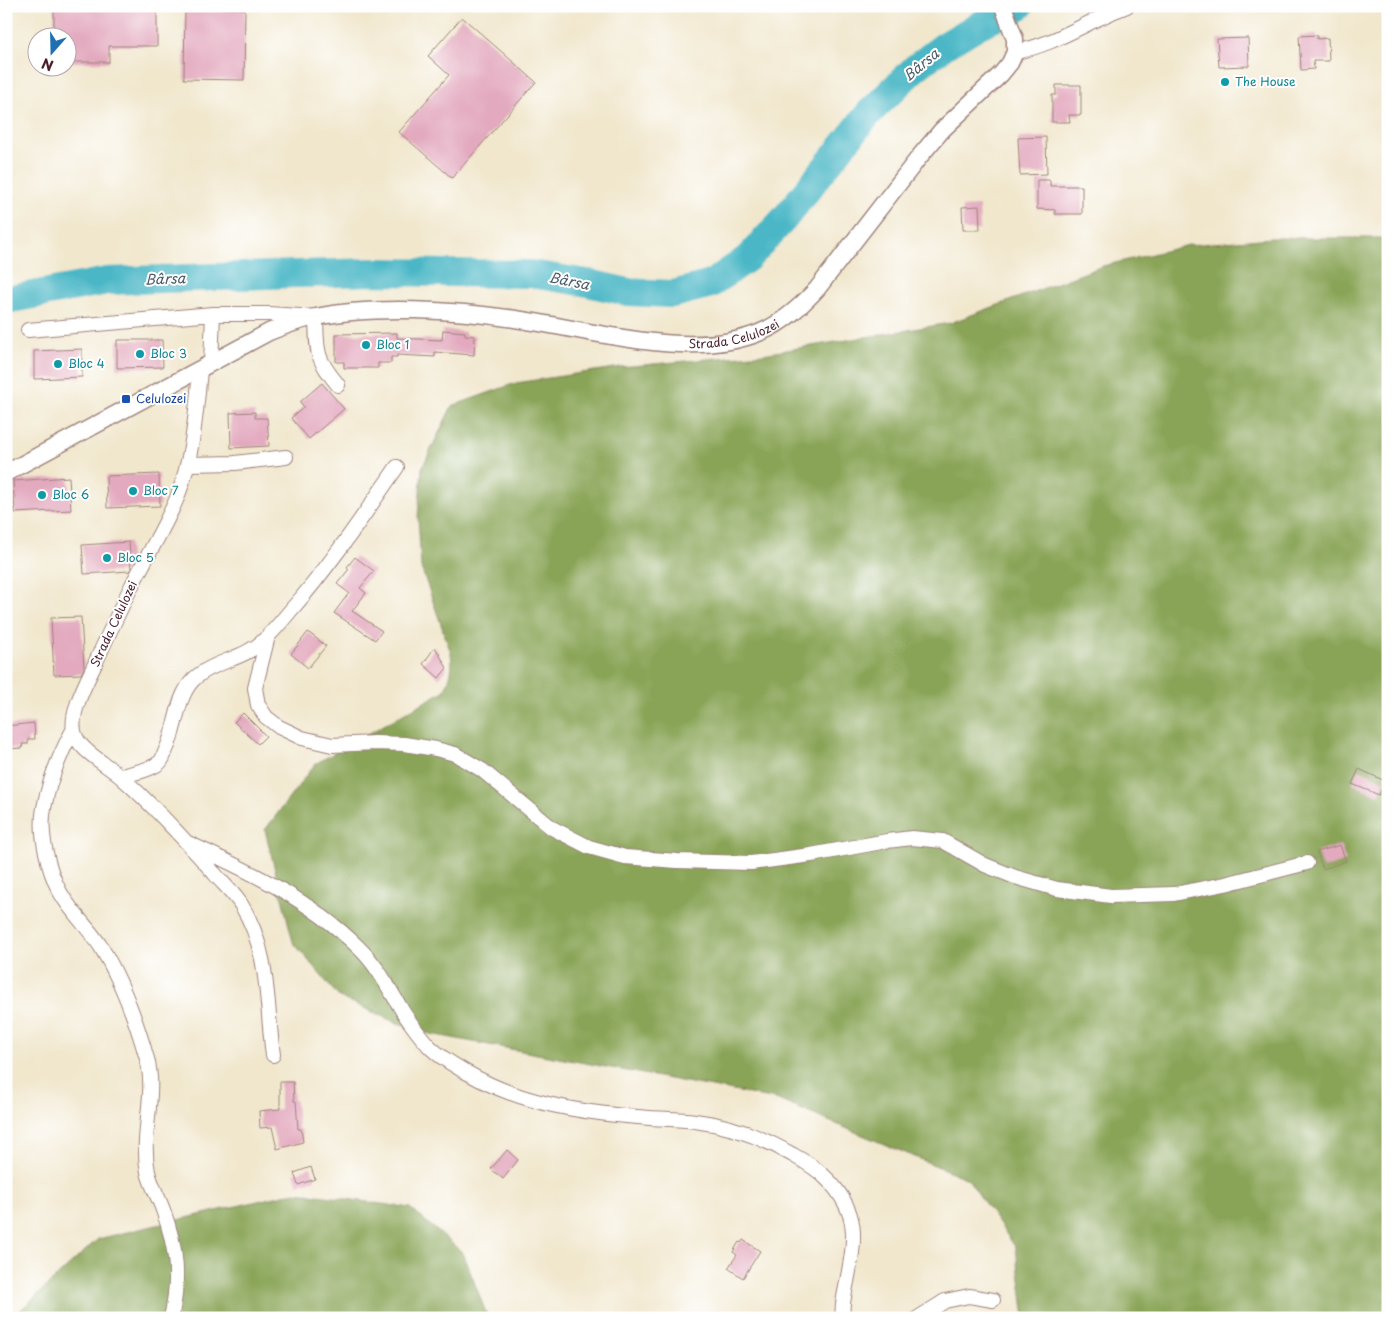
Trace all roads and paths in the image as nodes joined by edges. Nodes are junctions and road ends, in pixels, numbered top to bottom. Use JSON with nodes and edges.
{"nodes":[{"id":1,"x":1003,"y":6,"type":"edge"},
{"id":2,"x":1127,"y":6,"type":"edge"},
{"id":3,"x":1015,"y":45,"type":"junction"},
{"id":4,"x":213,"y":314,"type":"junction"},
{"id":5,"x":316,"y":317,"type":"junction"},
{"id":6,"x":28,"y":330,"type":"dead end"},
{"id":7,"x":206,"y":367,"type":"junction"},
{"id":8,"x":338,"y":385,"type":"dead end"},
{"id":9,"x":286,"y":457,"type":"dead end"},
{"id":10,"x":188,"y":464,"type":"junction"},
{"id":11,"x":397,"y":467,"type":"dead end"},
{"id":12,"x":6,"y":473,"type":"edge"},
{"id":13,"x":268,"y":636,"type":"junction"},
{"id":14,"x":73,"y":730,"type":"junction"},
{"id":15,"x":120,"y":776,"type":"junction"},
{"id":16,"x":186,"y":842,"type":"junction"},
{"id":17,"x":1307,"y":863,"type":"dead end"},
{"id":18,"x":273,"y":1055,"type":"dead end"},
{"id":19,"x":993,"y":1300,"type":"dead end"},
{"id":20,"x":171,"y":1318,"type":"edge"},
{"id":21,"x":844,"y":1318,"type":"edge"},
{"id":22,"x":918,"y":1318,"type":"edge"}],
"edges":[{"from":1,"to":3,"type":"street"},
{"from":2,"to":3,"type":"street"},
{"from":3,"to":5,"type":"street","name":"Strada Celulozei"},
{"from":4,"to":5,"type":"street","name":"Strada Celulozei"},
{"from":4,"to":6,"type":"street","name":"Strada Celulozei"},
{"from":4,"to":7,"type":"street","name":"Strada Celulozei"},
{"from":5,"to":7,"type":"street","name":"Strada Celulozei"},
{"from":5,"to":8,"type":"street"},
{"from":7,"to":10,"type":"street","name":"Strada Celulozei"},
{"from":7,"to":12,"type":"street","name":"Strada Celulozei"},
{"from":9,"to":10,"type":"street"},
{"from":10,"to":14,"type":"street","name":"Strada Celulozei"},
{"from":11,"to":13,"type":"street"},
{"from":13,"to":15,"type":"street"},
{"from":13,"to":17,"type":"street"},
{"from":14,"to":15,"type":"street"},
{"from":14,"to":20,"type":"street","name":"Strada Celulozei"},
{"from":15,"to":16,"type":"street"},
{"from":16,"to":18,"type":"street"},
{"from":16,"to":21,"type":"street"},
{"from":19,"to":22,"type":"street"}]}
